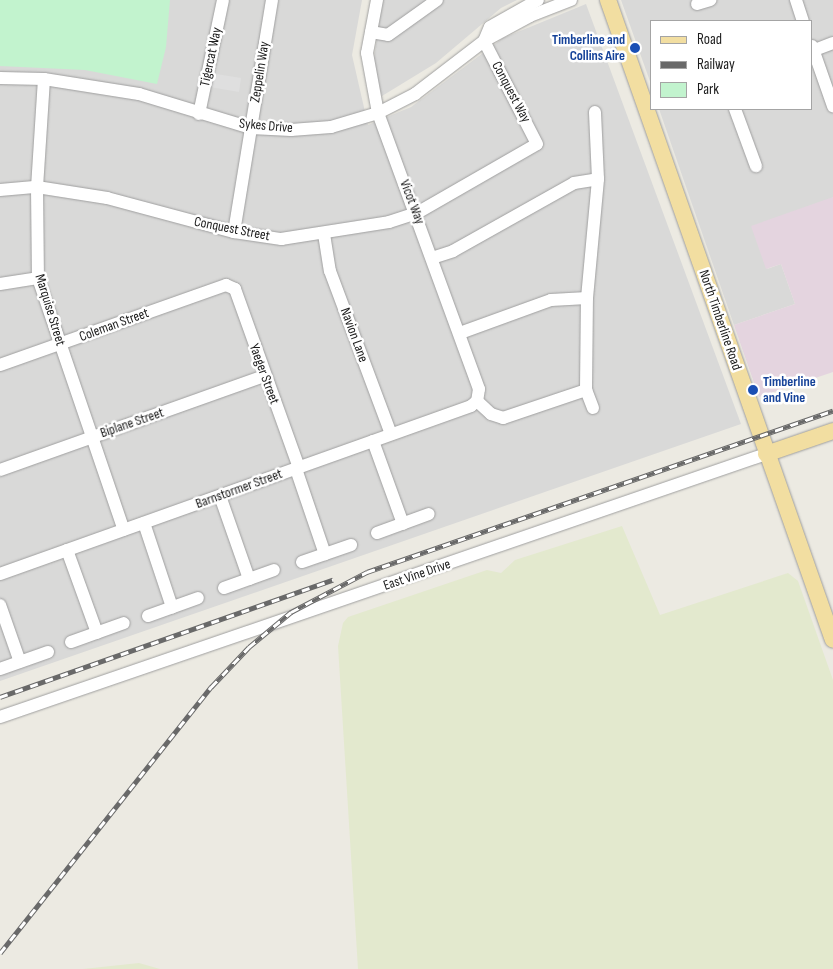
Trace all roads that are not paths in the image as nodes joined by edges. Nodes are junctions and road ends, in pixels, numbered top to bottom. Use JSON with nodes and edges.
{"nodes":[{"id":1,"x":223,"y":0,"type":"edge"},
{"id":2,"x":272,"y":0,"type":"edge"},
{"id":3,"x":377,"y":0,"type":"edge"},
{"id":4,"x":437,"y":0,"type":"edge"},
{"id":5,"x":538,"y":0,"type":"edge"},
{"id":6,"x":571,"y":0,"type":"edge"},
{"id":7,"x":608,"y":0,"type":"edge"},
{"id":8,"x":710,"y":0,"type":"edge"},
{"id":9,"x":796,"y":0,"type":"edge"},
{"id":10,"x":697,"y":4,"type":"dead end"},
{"id":11,"x":803,"y":20,"type":"edge"},
{"id":12,"x":371,"y":32,"type":"junction"},
{"id":13,"x":484,"y":41,"type":"junction"},
{"id":14,"x":833,"y":43,"type":"edge"},
{"id":15,"x":813,"y":49,"type":"edge"},
{"id":16,"x":813,"y":52,"type":"edge"},
{"id":17,"x":0,"y":78,"type":"edge"},
{"id":18,"x":44,"y":79,"type":"junction"},
{"id":19,"x":833,"y":106,"type":"edge"},
{"id":20,"x":649,"y":107,"type":"edge"},
{"id":21,"x":650,"y":110,"type":"edge"},
{"id":22,"x":735,"y":110,"type":"edge"},
{"id":23,"x":595,"y":112,"type":"dead end"},
{"id":24,"x":378,"y":113,"type":"junction"},
{"id":25,"x":199,"y":114,"type":"junction"},
{"id":26,"x":251,"y":128,"type":"junction"},
{"id":27,"x":537,"y":144,"type":"joint"},
{"id":28,"x":756,"y":166,"type":"dead end"},
{"id":29,"x":598,"y":180,"type":"junction"},
{"id":30,"x":37,"y":187,"type":"junction"},
{"id":31,"x":0,"y":190,"type":"edge"},
{"id":32,"x":417,"y":214,"type":"junction"},
{"id":33,"x":234,"y":232,"type":"junction"},
{"id":34,"x":324,"y":234,"type":"junction"},
{"id":35,"x":432,"y":258,"type":"junction"},
{"id":36,"x":38,"y":278,"type":"junction"},
{"id":37,"x":0,"y":284,"type":"edge"},
{"id":38,"x":226,"y":285,"type":"joint"},
{"id":39,"x":587,"y":298,"type":"junction"},
{"id":40,"x":460,"y":333,"type":"junction"},
{"id":41,"x":60,"y":344,"type":"junction"},
{"id":42,"x":0,"y":365,"type":"edge"},
{"id":43,"x":264,"y":376,"type":"junction"},
{"id":44,"x":586,"y":390,"type":"junction"},
{"id":45,"x":477,"y":401,"type":"junction"},
{"id":46,"x":593,"y":408,"type":"dead end"},
{"id":47,"x":833,"y":431,"type":"edge"},
{"id":48,"x":391,"y":434,"type":"junction"},
{"id":49,"x":91,"y":437,"type":"junction"},
{"id":50,"x":373,"y":441,"type":"junction"},
{"id":51,"x":766,"y":454,"type":"junction"},
{"id":52,"x":297,"y":468,"type":"junction"},
{"id":53,"x":0,"y":470,"type":"edge"},
{"id":54,"x":220,"y":496,"type":"junction"},
{"id":55,"x":429,"y":514,"type":"dead end"},
{"id":56,"x":144,"y":523,"type":"junction"},
{"id":57,"x":403,"y":524,"type":"junction"},
{"id":58,"x":124,"y":530,"type":"junction"},
{"id":59,"x":377,"y":533,"type":"dead end"},
{"id":60,"x":351,"y":545,"type":"dead end"},
{"id":61,"x":67,"y":550,"type":"junction"},
{"id":62,"x":325,"y":554,"type":"junction"},
{"id":63,"x":302,"y":562,"type":"dead end"},
{"id":64,"x":274,"y":570,"type":"dead end"},
{"id":65,"x":0,"y":574,"type":"edge"},
{"id":66,"x":249,"y":579,"type":"junction"},
{"id":67,"x":224,"y":588,"type":"dead end"},
{"id":68,"x":198,"y":598,"type":"dead end"},
{"id":69,"x":0,"y":605,"type":"edge"},
{"id":70,"x":172,"y":608,"type":"junction"},
{"id":71,"x":148,"y":616,"type":"dead end"},
{"id":72,"x":124,"y":623,"type":"dead end"},
{"id":73,"x":97,"y":633,"type":"junction"},
{"id":74,"x":833,"y":640,"type":"edge"},
{"id":75,"x":71,"y":642,"type":"dead end"},
{"id":76,"x":48,"y":652,"type":"dead end"},
{"id":77,"x":20,"y":662,"type":"junction"},
{"id":78,"x":0,"y":669,"type":"edge"},
{"id":79,"x":0,"y":717,"type":"edge"}],
"edges":[{"from":1,"to":25,"type":"street","name":"Tigercat Way"},
{"from":2,"to":26,"type":"street","name":"Zeppelin Way"},
{"from":3,"to":12,"type":"street","name":"Vicot Way"},
{"from":4,"to":12,"type":"street"},
{"from":5,"to":13,"type":"street"},
{"from":6,"to":13,"type":"street"},
{"from":7,"to":20,"type":"main road","name":"North Timberline Road"},
{"from":8,"to":10,"type":"street"},
{"from":9,"to":11,"type":"street"},
{"from":12,"to":24,"type":"street","name":"Vicot Way"},
{"from":13,"to":24,"type":"street","name":"Sykes Drive"},
{"from":13,"to":27,"type":"street","name":"Conquest Way"},
{"from":14,"to":15,"type":"street"},
{"from":16,"to":19,"type":"street"},
{"from":17,"to":18,"type":"street","name":"Sykes Drive"},
{"from":18,"to":25,"type":"street","name":"Sykes Drive"},
{"from":18,"to":30,"type":"street","name":"Marquise Street"},
{"from":21,"to":51,"type":"main road","name":"North Timberline Road"},
{"from":22,"to":28,"type":"street"},
{"from":23,"to":29,"type":"street"},
{"from":24,"to":26,"type":"street","name":"Sykes Drive"},
{"from":24,"to":32,"type":"street","name":"Vicot Way"},
{"from":25,"to":26,"type":"street","name":"Sykes Drive"},
{"from":26,"to":33,"type":"street","name":"Zeppelin Way"},
{"from":27,"to":32,"type":"street","name":"Conquest Street"},
{"from":29,"to":35,"type":"street"},
{"from":29,"to":39,"type":"street"},
{"from":30,"to":31,"type":"street","name":"Conquest Street"},
{"from":30,"to":33,"type":"street","name":"Conquest Street"},
{"from":30,"to":36,"type":"street","name":"Marquise Street"},
{"from":32,"to":34,"type":"street","name":"Conquest Street"},
{"from":32,"to":35,"type":"street","name":"Vicot Way"},
{"from":33,"to":34,"type":"street","name":"Conquest Street"},
{"from":34,"to":48,"type":"street","name":"Navion Lane"},
{"from":35,"to":40,"type":"street","name":"Vicot Way"},
{"from":36,"to":37,"type":"street"},
{"from":36,"to":41,"type":"street","name":"Marquise Street"},
{"from":38,"to":41,"type":"street","name":"Coleman Street"},
{"from":38,"to":43,"type":"street","name":"Yaeger Street"},
{"from":39,"to":40,"type":"street"},
{"from":39,"to":44,"type":"street"},
{"from":40,"to":45,"type":"street","name":"Vicot Way"},
{"from":41,"to":42,"type":"street","name":"Coleman Street"},
{"from":41,"to":49,"type":"street","name":"Marquise Street"},
{"from":43,"to":49,"type":"street","name":"Biplane Street"},
{"from":43,"to":52,"type":"street","name":"Yaeger Street"},
{"from":44,"to":45,"type":"street"},
{"from":44,"to":46,"type":"street"},
{"from":45,"to":48,"type":"street","name":"Barnstormer Street"},
{"from":47,"to":51,"type":"main road","name":"East Vine Drive"},
{"from":48,"to":50,"type":"street","name":"Barnstormer Street"},
{"from":49,"to":53,"type":"street","name":"Biplane Street"},
{"from":49,"to":58,"type":"street","name":"Marquise Street"},
{"from":50,"to":52,"type":"street","name":"Barnstormer Street"},
{"from":50,"to":57,"type":"street"},
{"from":51,"to":74,"type":"main road","name":"North Timberline Road"},
{"from":51,"to":79,"type":"street","name":"East Vine Drive"},
{"from":52,"to":54,"type":"street","name":"Barnstormer Street"},
{"from":52,"to":62,"type":"street","name":"Yaeger Street"},
{"from":54,"to":56,"type":"street","name":"Barnstormer Street"},
{"from":54,"to":66,"type":"street"},
{"from":55,"to":57,"type":"street"},
{"from":56,"to":58,"type":"street","name":"Barnstormer Street"},
{"from":56,"to":70,"type":"street"},
{"from":57,"to":59,"type":"street"},
{"from":58,"to":61,"type":"street","name":"Barnstormer Street"},
{"from":60,"to":62,"type":"street"},
{"from":61,"to":65,"type":"street","name":"Barnstormer Street"},
{"from":61,"to":73,"type":"street"},
{"from":62,"to":63,"type":"street"},
{"from":64,"to":66,"type":"street"},
{"from":66,"to":67,"type":"street"},
{"from":68,"to":70,"type":"street"},
{"from":69,"to":77,"type":"street"},
{"from":70,"to":71,"type":"street"},
{"from":72,"to":73,"type":"street"},
{"from":73,"to":75,"type":"street"},
{"from":76,"to":77,"type":"street"},
{"from":77,"to":78,"type":"street"}]}
